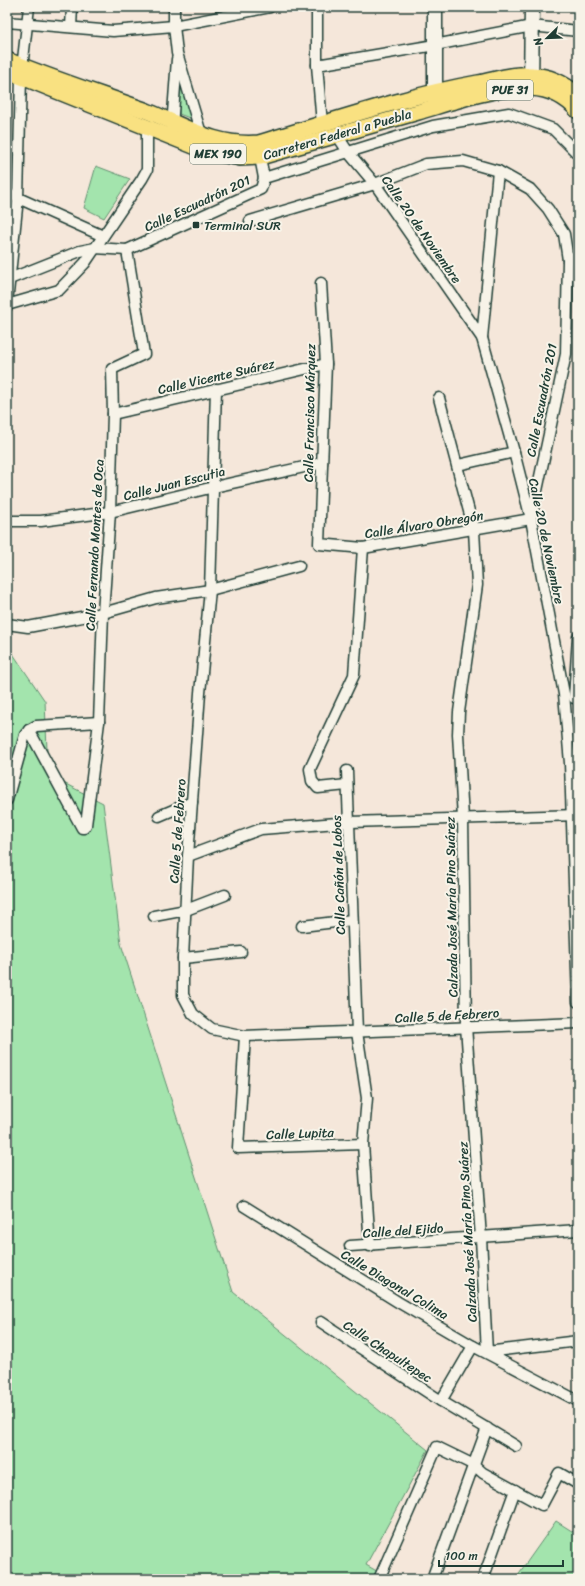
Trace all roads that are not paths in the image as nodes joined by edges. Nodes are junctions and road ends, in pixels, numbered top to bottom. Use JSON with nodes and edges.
{"nodes":[{"id":1,"x":29,"y":7,"type":"edge"},
{"id":2,"x":72,"y":7,"type":"edge"},
{"id":3,"x":174,"y":7,"type":"edge"},
{"id":4,"x":270,"y":7,"type":"edge"},
{"id":5,"x":317,"y":7,"type":"edge"},
{"id":6,"x":435,"y":7,"type":"edge"},
{"id":7,"x":532,"y":7,"type":"edge"},
{"id":8,"x":7,"y":22,"type":"edge"},
{"id":9,"x":28,"y":24,"type":"junction"},
{"id":10,"x":174,"y":26,"type":"junction"},
{"id":11,"x":532,"y":26,"type":"junction"},
{"id":12,"x":71,"y":27,"type":"junction"},
{"id":13,"x":578,"y":31,"type":"edge"},
{"id":14,"x":435,"y":45,"type":"junction"},
{"id":15,"x":178,"y":53,"type":"junction"},
{"id":16,"x":7,"y":60,"type":"edge"},
{"id":17,"x":316,"y":65,"type":"junction"},
{"id":18,"x":7,"y":71,"type":"edge"},
{"id":19,"x":22,"y":72,"type":"junction"},
{"id":20,"x":531,"y":81,"type":"junction"},
{"id":21,"x":571,"y":85,"type":"edge"},
{"id":22,"x":578,"y":94,"type":"edge"},
{"id":23,"x":436,"y":99,"type":"junction"},
{"id":24,"x":578,"y":111,"type":"edge"},
{"id":25,"x":322,"y":124,"type":"junction"},
{"id":26,"x":147,"y":126,"type":"junction"},
{"id":27,"x":171,"y":128,"type":"junction"},
{"id":28,"x":338,"y":135,"type":"junction"},
{"id":29,"x":201,"y":142,"type":"junction"},
{"id":30,"x":259,"y":150,"type":"junction"},
{"id":31,"x":348,"y":152,"type":"junction"},
{"id":32,"x":578,"y":154,"type":"edge"},
{"id":33,"x":498,"y":171,"type":"junction"},
{"id":34,"x":264,"y":178,"type":"junction"},
{"id":35,"x":374,"y":184,"type":"junction"},
{"id":36,"x":7,"y":193,"type":"edge"},
{"id":37,"x":18,"y":198,"type":"junction"},
{"id":38,"x":250,"y":221,"type":"dead end"},
{"id":39,"x":103,"y":236,"type":"junction"},
{"id":40,"x":95,"y":248,"type":"junction"},
{"id":41,"x":127,"y":250,"type":"junction"},
{"id":42,"x":578,"y":255,"type":"edge"},
{"id":43,"x":568,"y":260,"type":"junction"},
{"id":44,"x":8,"y":280,"type":"edge"},
{"id":45,"x":321,"y":283,"type":"dead end"},
{"id":46,"x":7,"y":304,"type":"edge"},
{"id":47,"x":482,"y":338,"type":"junction"},
{"id":48,"x":326,"y":364,"type":"junction"},
{"id":49,"x":216,"y":389,"type":"junction"},
{"id":50,"x":439,"y":398,"type":"dead end"},
{"id":51,"x":113,"y":414,"type":"junction"},
{"id":52,"x":514,"y":452,"type":"junction"},
{"id":53,"x":322,"y":463,"type":"junction"},
{"id":54,"x":458,"y":465,"type":"junction"},
{"id":55,"x":214,"y":487,"type":"junction"},
{"id":56,"x":110,"y":512,"type":"junction"},
{"id":57,"x":531,"y":519,"type":"junction"},
{"id":58,"x":7,"y":521,"type":"edge"},
{"id":59,"x":474,"y":530,"type":"junction"},
{"id":60,"x":319,"y":544,"type":"joint"},
{"id":61,"x":363,"y":548,"type":"junction"},
{"id":62,"x":300,"y":566,"type":"dead end"},
{"id":63,"x":210,"y":590,"type":"junction"},
{"id":64,"x":103,"y":613,"type":"junction"},
{"id":65,"x":7,"y":624,"type":"edge"},
{"id":66,"x":578,"y":637,"type":"edge"},
{"id":67,"x":577,"y":662,"type":"edge"},
{"id":68,"x":572,"y":698,"type":"edge"},
{"id":69,"x":99,"y":722,"type":"junction"},
{"id":70,"x":29,"y":730,"type":"junction"},
{"id":71,"x":347,"y":771,"type":"dead end"},
{"id":72,"x":347,"y":784,"type":"junction"},
{"id":73,"x":7,"y":800,"type":"edge"},
{"id":74,"x":192,"y":802,"type":"junction"},
{"id":75,"x":575,"y":815,"type":"edge"},
{"id":76,"x":159,"y":816,"type":"dead end"},
{"id":77,"x":463,"y":818,"type":"junction"},
{"id":78,"x":350,"y":822,"type":"junction"},
{"id":79,"x":188,"y":856,"type":"junction"},
{"id":80,"x":225,"y":894,"type":"dead end"},
{"id":81,"x":186,"y":910,"type":"junction"},
{"id":82,"x":154,"y":916,"type":"dead end"},
{"id":83,"x":352,"y":920,"type":"junction"},
{"id":84,"x":302,"y":926,"type":"dead end"},
{"id":85,"x":241,"y":952,"type":"dead end"},
{"id":86,"x":183,"y":958,"type":"junction"},
{"id":87,"x":578,"y":1002,"type":"edge"},
{"id":88,"x":578,"y":1023,"type":"edge"},
{"id":89,"x":466,"y":1026,"type":"junction"},
{"id":90,"x":357,"y":1032,"type":"junction"},
{"id":91,"x":245,"y":1036,"type":"junction"},
{"id":92,"x":363,"y":1144,"type":"junction"},
{"id":93,"x":244,"y":1206,"type":"dead end"},
{"id":94,"x":578,"y":1230,"type":"edge"},
{"id":95,"x":481,"y":1238,"type":"junction"},
{"id":96,"x":350,"y":1246,"type":"dead end"},
{"id":97,"x":370,"y":1246,"type":"junction"},
{"id":98,"x":321,"y":1322,"type":"dead end"},
{"id":99,"x":578,"y":1341,"type":"edge"},
{"id":100,"x":473,"y":1346,"type":"junction"},
{"id":101,"x":487,"y":1352,"type":"junction"},
{"id":102,"x":442,"y":1401,"type":"junction"},
{"id":103,"x":578,"y":1401,"type":"edge"},
{"id":104,"x":487,"y":1428,"type":"junction"},
{"id":105,"x":516,"y":1446,"type":"dead end"},
{"id":106,"x":474,"y":1465,"type":"junction"},
{"id":107,"x":578,"y":1484,"type":"edge"},
{"id":108,"x":515,"y":1490,"type":"junction"},
{"id":109,"x":379,"y":1579,"type":"edge"},
{"id":110,"x":432,"y":1579,"type":"edge"},
{"id":111,"x":483,"y":1579,"type":"edge"}],
"edges":[{"from":1,"to":9,"type":"street"},
{"from":2,"to":12,"type":"street"},
{"from":3,"to":10,"type":"street"},
{"from":4,"to":10,"type":"street"},
{"from":5,"to":17,"type":"street"},
{"from":6,"to":14,"type":"street"},
{"from":7,"to":11,"type":"street"},
{"from":8,"to":9,"type":"street"},
{"from":9,"to":12,"type":"street"},
{"from":9,"to":19,"type":"street"},
{"from":10,"to":12,"type":"street"},
{"from":10,"to":15,"type":"street"},
{"from":11,"to":13,"type":"street"},
{"from":11,"to":14,"type":"street"},
{"from":11,"to":20,"type":"street"},
{"from":14,"to":17,"type":"street"},
{"from":14,"to":23,"type":"street"},
{"from":15,"to":27,"type":"street"},
{"from":15,"to":29,"type":"street"},
{"from":16,"to":19,"type":"main road","name":"Carretera Federal a Puebla","number":"MEX 190"},
{"from":17,"to":25,"type":"street"},
{"from":18,"to":19,"type":"main road","name":"Carretera Federal a Puebla","number":"MEX 190"},
{"from":19,"to":26,"type":"main road","name":"Carretera Federal a Puebla","number":"MEX 190"},
{"from":19,"to":27,"type":"main road","name":"Carretera Federal a Puebla","number":"MEX 190"},
{"from":19,"to":37,"type":"street"},
{"from":20,"to":21,"type":"main road","name":"Carretera Federal a Puebla","number":"PUE 31"},
{"from":20,"to":23,"type":"main road","name":"Carretera Federal a Puebla","number":"PUE 31"},
{"from":20,"to":24,"type":"main road","name":"Carretera Federal a Puebla","number":"PUE 31"},
{"from":21,"to":22,"type":"main road","name":"Carretera Federal a Puebla","number":"PUE 31"},
{"from":23,"to":25,"type":"main road","name":"Carretera Federal a Puebla","number":"MEX 190"},
{"from":23,"to":28,"type":"main road","name":"Carretera Federal a Puebla","number":"MEX 190"},
{"from":25,"to":30,"type":"main road","name":"Carretera Federal a Puebla","number":"MEX 190"},
{"from":26,"to":27,"type":"main road","name":"Carretera Federal a Puebla","number":"MEX 190"},
{"from":26,"to":39,"type":"street"},
{"from":27,"to":29,"type":"main road","name":"Carretera Federal a Puebla","number":"MEX 190"},
{"from":28,"to":30,"type":"main road","name":"Carretera Federal a Puebla","number":"MEX 190"},
{"from":28,"to":31,"type":"street","name":"Calle 20 de Noviembre"},
{"from":29,"to":30,"type":"main road","name":"Carretera Federal a Puebla","number":"MEX 190"},
{"from":30,"to":34,"type":"street"},
{"from":31,"to":32,"type":"street","name":"Calle Escuadrón 201"},
{"from":31,"to":34,"type":"street","name":"Calle Escuadrón 201"},
{"from":31,"to":35,"type":"street","name":"Calle 20 de Noviembre"},
{"from":33,"to":35,"type":"street","name":"Calle Escuadrón 201"},
{"from":33,"to":43,"type":"street","name":"Calle Escuadrón 201"},
{"from":33,"to":47,"type":"street"},
{"from":34,"to":41,"type":"street","name":"Calle Escuadrón 201"},
{"from":35,"to":38,"type":"street","name":"Calle Escuadrón 201"},
{"from":35,"to":47,"type":"street","name":"Calle 20 de Noviembre"},
{"from":36,"to":37,"type":"street"},
{"from":37,"to":39,"type":"street"},
{"from":37,"to":44,"type":"street"},
{"from":39,"to":40,"type":"street"},
{"from":40,"to":41,"type":"street","name":"Calle Escuadrón 201"},
{"from":40,"to":44,"type":"street","name":"Calle Escuadrón 201"},
{"from":40,"to":46,"type":"street"},
{"from":41,"to":51,"type":"street","name":"Calle Fernando Montes de Oca"},
{"from":42,"to":43,"type":"street"},
{"from":43,"to":57,"type":"street","name":"Calle Escuadrón 201"},
{"from":44,"to":46,"type":"street"},
{"from":45,"to":48,"type":"street","name":"Calle Francisco Márquez"},
{"from":47,"to":52,"type":"street","name":"Calle 20 de Noviembre"},
{"from":48,"to":49,"type":"street","name":"Calle Vicente Suárez"},
{"from":48,"to":53,"type":"street","name":"Calle Francisco Márquez"},
{"from":49,"to":51,"type":"street","name":"Calle Vicente Suárez"},
{"from":49,"to":55,"type":"street"},
{"from":50,"to":54,"type":"street","name":"Calzada José María Pino Suárez"},
{"from":51,"to":56,"type":"street","name":"Calle Fernando Montes de Oca"},
{"from":52,"to":54,"type":"street"},
{"from":52,"to":57,"type":"street","name":"Calle 20 de Noviembre"},
{"from":53,"to":55,"type":"street","name":"Calle Juan Escutia"},
{"from":53,"to":60,"type":"street","name":"Calle Francisco Márquez"},
{"from":54,"to":59,"type":"street","name":"Calzada José María Pino Suárez"},
{"from":55,"to":56,"type":"street","name":"Calle Juan Escutia"},
{"from":55,"to":63,"type":"street"},
{"from":56,"to":58,"type":"street","name":"Calle Juan Escutia"},
{"from":56,"to":64,"type":"street","name":"Calle Fernando Montes de Oca"},
{"from":57,"to":59,"type":"street","name":"Calle Álvaro Obregón"},
{"from":57,"to":68,"type":"street","name":"Calle 20 de Noviembre"},
{"from":59,"to":61,"type":"street","name":"Calle Álvaro Obregón"},
{"from":59,"to":77,"type":"street","name":"Calzada José María Pino Suárez"},
{"from":60,"to":61,"type":"street","name":"Calle Álvaro Obregón"},
{"from":61,"to":72,"type":"street"},
{"from":62,"to":63,"type":"street"},
{"from":63,"to":64,"type":"street"},
{"from":63,"to":74,"type":"street","name":"Calle 5 de Febrero"},
{"from":64,"to":65,"type":"street"},
{"from":64,"to":69,"type":"street","name":"Calle Fernando Montes de Oca"},
{"from":66,"to":67,"type":"street"},
{"from":67,"to":68,"type":"street"},
{"from":68,"to":75,"type":"street","name":"Calle 20 de Noviembre"},
{"from":69,"to":70,"type":"street"},
{"from":69,"to":70,"type":"street","name":"Calle Fernando Montes de Oca"},
{"from":70,"to":73,"type":"street"},
{"from":71,"to":72,"type":"street","name":"Calle Cañón de Lobos"},
{"from":72,"to":78,"type":"street","name":"Calle Cañón de Lobos"},
{"from":74,"to":76,"type":"street"},
{"from":74,"to":79,"type":"street","name":"Calle 5 de Febrero"},
{"from":75,"to":77,"type":"street"},
{"from":75,"to":87,"type":"street","name":"Calle 20 de Noviembre"},
{"from":77,"to":78,"type":"street"},
{"from":77,"to":89,"type":"street","name":"Calzada José María Pino Suárez"},
{"from":78,"to":79,"type":"street"},
{"from":78,"to":83,"type":"street","name":"Calle Cañón de Lobos"},
{"from":79,"to":81,"type":"street","name":"Calle 5 de Febrero"},
{"from":80,"to":81,"type":"street"},
{"from":81,"to":82,"type":"street"},
{"from":81,"to":86,"type":"street","name":"Calle 5 de Febrero"},
{"from":83,"to":84,"type":"street"},
{"from":83,"to":90,"type":"street","name":"Calle Cañón de Lobos"},
{"from":85,"to":86,"type":"street"},
{"from":86,"to":91,"type":"street","name":"Calle 5 de Febrero"},
{"from":88,"to":89,"type":"street","name":"Calle 5 de Febrero"},
{"from":89,"to":90,"type":"street","name":"Calle 5 de Febrero"},
{"from":89,"to":95,"type":"street","name":"Calzada José María Pino Suárez"},
{"from":90,"to":91,"type":"street","name":"Calle 5 de Febrero"},
{"from":90,"to":92,"type":"street","name":"Calle Cañón de Lobos"},
{"from":91,"to":92,"type":"street","name":"Calle Lupita"},
{"from":92,"to":97,"type":"street","name":"Calle Cañón de Lobos"},
{"from":93,"to":100,"type":"street","name":"Calle Diagonal Colima"},
{"from":94,"to":95,"type":"street","name":"Calle del Ejido"},
{"from":95,"to":97,"type":"street","name":"Calle del Ejido"},
{"from":95,"to":101,"type":"street","name":"Calzada José María Pino Suárez"},
{"from":96,"to":97,"type":"street","name":"Calle del Ejido"},
{"from":98,"to":102,"type":"street","name":"Calle Chapultepec"},
{"from":99,"to":101,"type":"street"},
{"from":100,"to":101,"type":"street","name":"Calle Diagonal Colima"},
{"from":100,"to":102,"type":"street","name":"Calle Chapultepec"},
{"from":101,"to":103,"type":"street","name":"Calle Diagonal Colima"},
{"from":102,"to":104,"type":"street","name":"Calle Chapultepec"},
{"from":104,"to":105,"type":"street","name":"Calle Chapultepec"},
{"from":104,"to":106,"type":"street"},
{"from":106,"to":108,"type":"street"},
{"from":106,"to":109,"type":"street"},
{"from":106,"to":110,"type":"street"},
{"from":107,"to":108,"type":"street"},
{"from":108,"to":111,"type":"street"}]}
